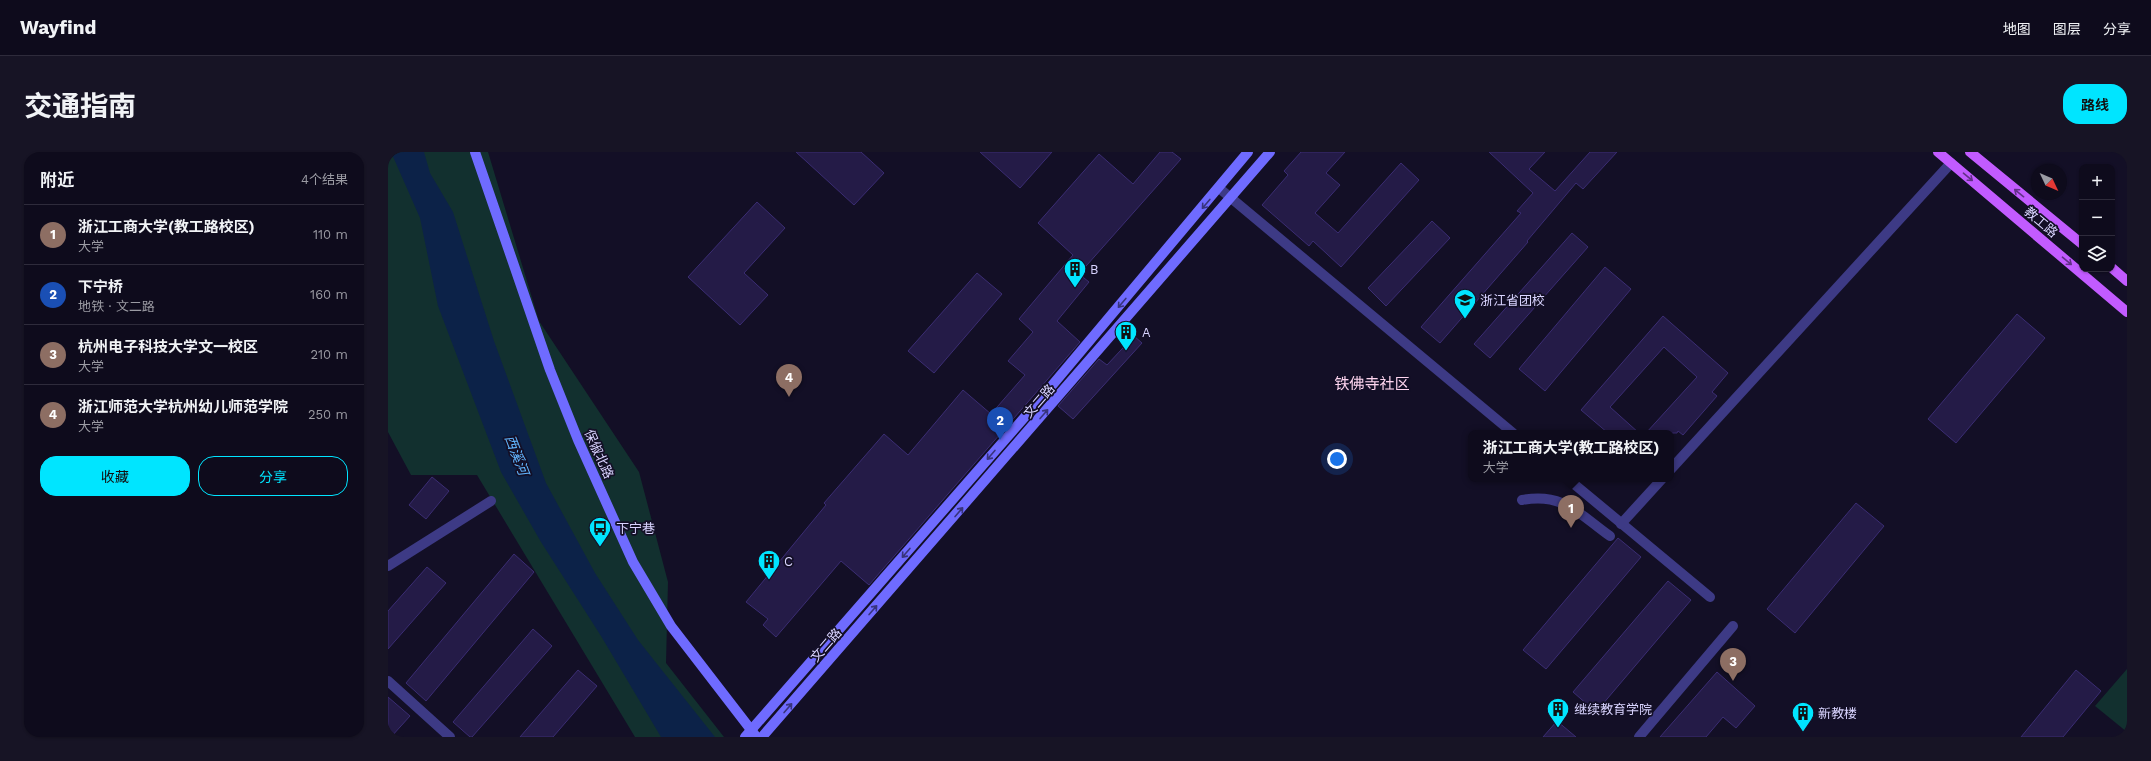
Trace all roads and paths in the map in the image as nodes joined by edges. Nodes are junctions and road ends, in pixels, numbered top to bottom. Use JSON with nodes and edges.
{"nodes":[{"id":1,"x":475,"y":152,"type":"edge"},
{"id":2,"x":1248,"y":152,"type":"edge"},
{"id":3,"x":1270,"y":152,"type":"edge"},
{"id":4,"x":1938,"y":152,"type":"edge"},
{"id":5,"x":1970,"y":152,"type":"edge"},
{"id":6,"x":1951,"y":163,"type":"junction"},
{"id":7,"x":1219,"y":188,"type":"junction"},
{"id":8,"x":1232,"y":197,"type":"junction"},
{"id":9,"x":2079,"y":242,"type":"edge"},
{"id":10,"x":2115,"y":271,"type":"edge"},
{"id":11,"x":2127,"y":281,"type":"edge"},
{"id":12,"x":2127,"y":312,"type":"edge"},
{"id":13,"x":1509,"y":430,"type":"edge"},
{"id":14,"x":1674,"y":467,"type":"edge"},
{"id":15,"x":1572,"y":482,"type":"edge"},
{"id":16,"x":1659,"y":482,"type":"edge"},
{"id":17,"x":1522,"y":500,"type":"dead end"},
{"id":18,"x":491,"y":501,"type":"dead end"},
{"id":19,"x":1621,"y":524,"type":"junction"},
{"id":20,"x":1610,"y":536,"type":"dead end"},
{"id":21,"x":388,"y":566,"type":"edge"},
{"id":22,"x":1710,"y":597,"type":"dead end"},
{"id":23,"x":1733,"y":626,"type":"dead end"},
{"id":24,"x":388,"y":681,"type":"edge"},
{"id":25,"x":751,"y":735,"type":"edge"},
{"id":26,"x":450,"y":737,"type":"edge"},
{"id":27,"x":762,"y":737,"type":"edge"},
{"id":28,"x":1639,"y":737,"type":"edge"}],
"edges":[{"from":1,"to":25,"type":"main road","name":"保俶北路"},
{"from":2,"to":7,"type":"main road","name":"文二路"},
{"from":3,"to":8,"type":"main road","name":"文二路"},
{"from":4,"to":6,"type":"main road","name":"教工路"},
{"from":9,"to":5,"type":"main road","name":"教工路","one_way":true},
{"from":6,"to":12,"type":"main road","name":"教工路","one_way":true},
{"from":6,"to":14,"type":"street"},
{"from":7,"to":8,"type":"street"},
{"from":7,"to":25,"type":"main road","name":"文二路","one_way":true},
{"from":8,"to":13,"type":"street"},
{"from":27,"to":8,"type":"main road","name":"文二路","one_way":true},
{"from":10,"to":11,"type":"main road"},
{"from":15,"to":19,"type":"street"},
{"from":16,"to":19,"type":"street"},
{"from":17,"to":20,"type":"street"},
{"from":18,"to":21,"type":"street"},
{"from":19,"to":22,"type":"street"},
{"from":23,"to":28,"type":"street"},
{"from":24,"to":26,"type":"street"}]}
